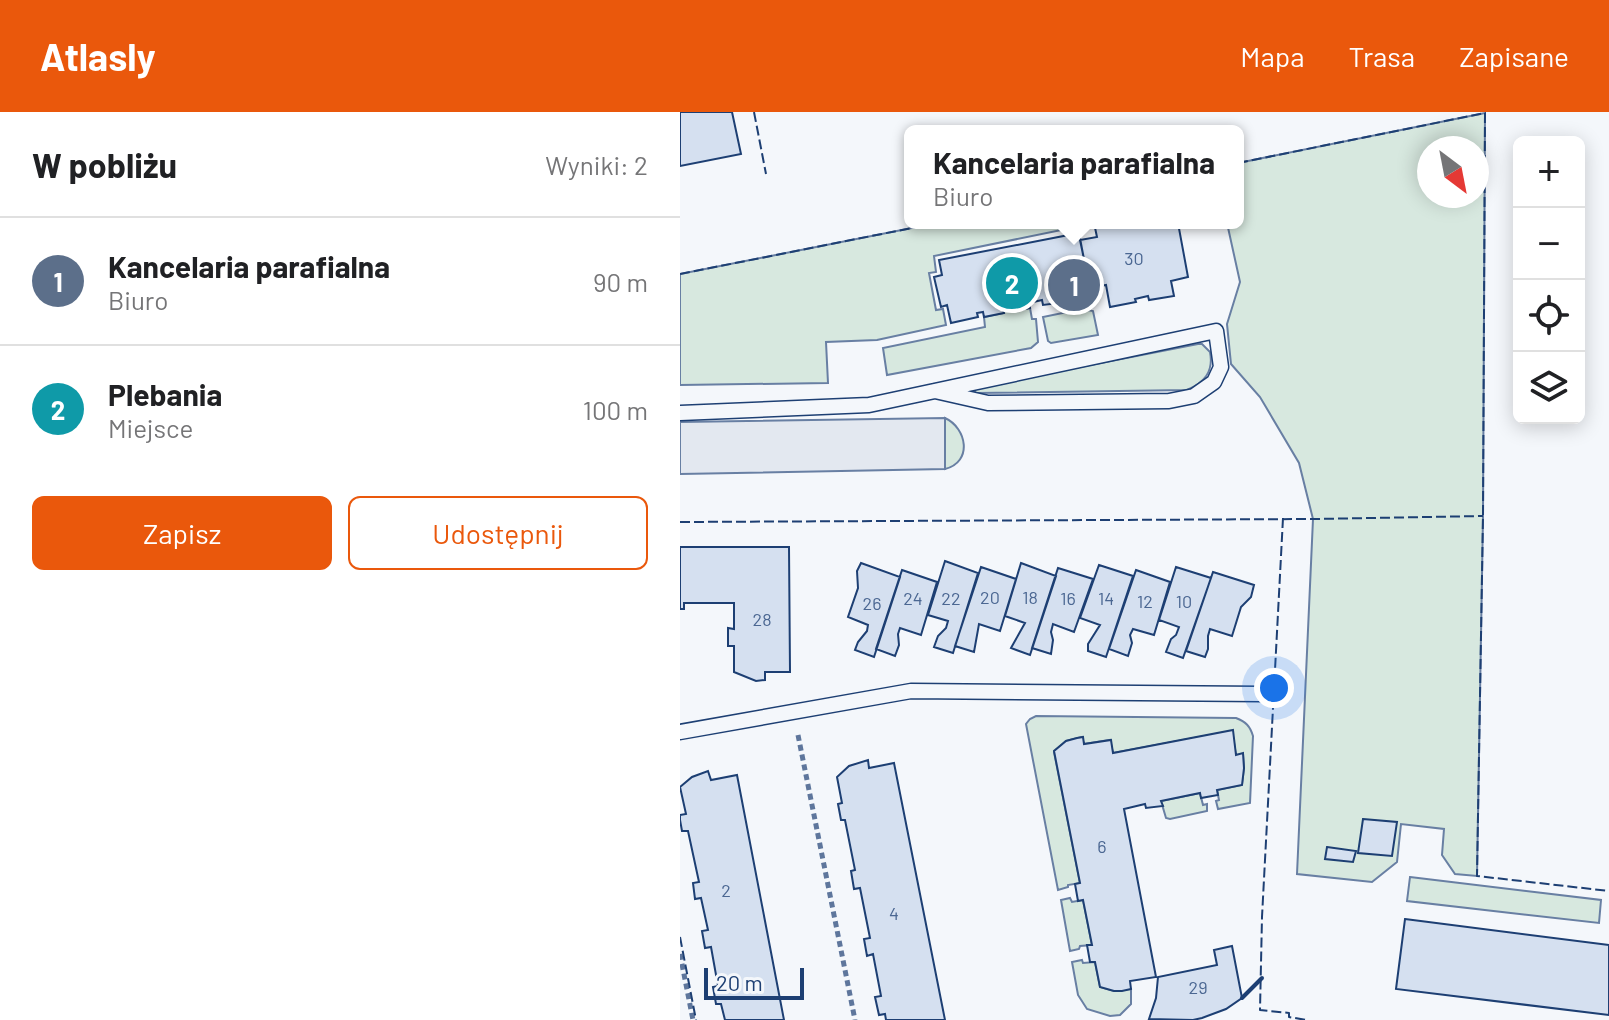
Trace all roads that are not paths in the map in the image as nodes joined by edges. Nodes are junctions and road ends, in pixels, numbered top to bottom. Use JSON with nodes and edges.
{"nodes":[{"id":1,"x":935,"y":391,"type":"junction"},
{"id":2,"x":680,"y":413,"type":"edge"},
{"id":3,"x":1262,"y":694,"type":"dead end"},
{"id":4,"x":680,"y":732,"type":"edge"}],
"edges":[{"from":1,"to":1,"type":"lane"},
{"from":1,"to":2,"type":"lane"},
{"from":3,"to":4,"type":"lane"}]}
